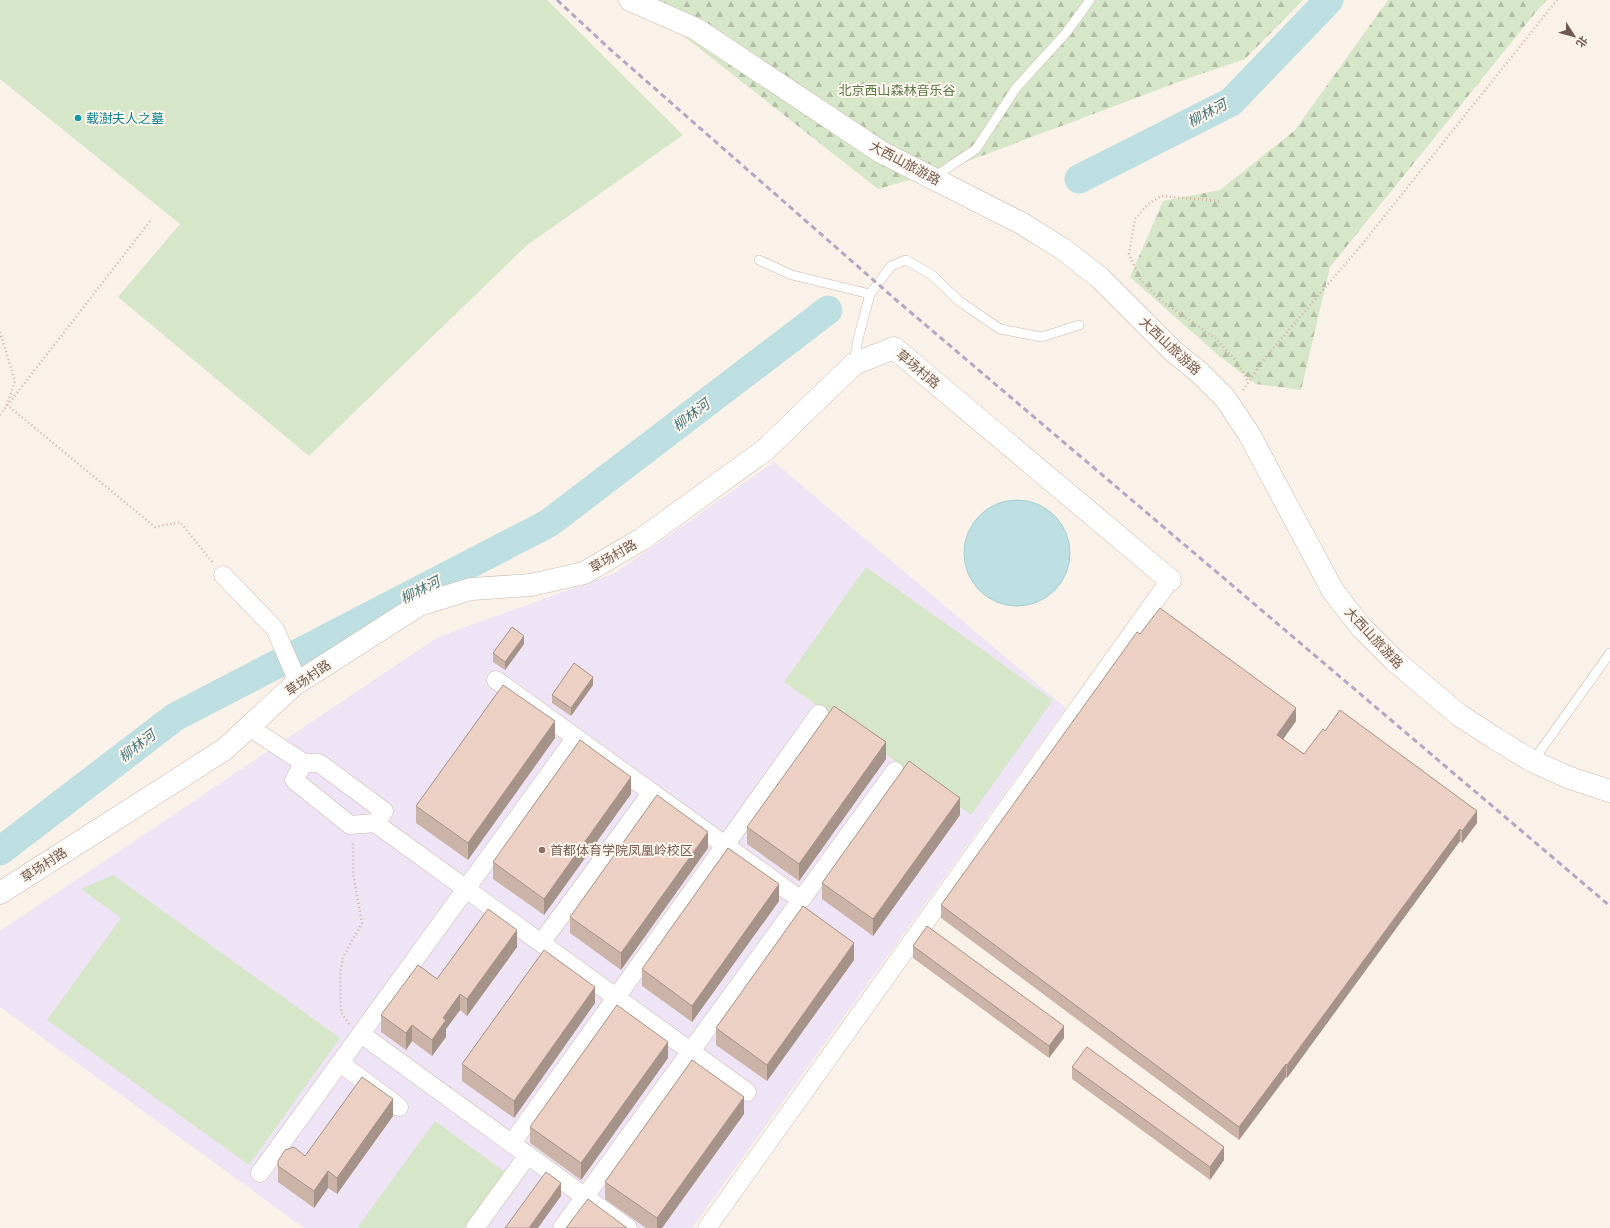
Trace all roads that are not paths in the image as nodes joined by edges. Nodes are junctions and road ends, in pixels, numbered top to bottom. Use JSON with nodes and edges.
{"nodes":[{"id":1,"x":630,"y":0,"type":"edge"},
{"id":2,"x":1090,"y":0,"type":"edge"},
{"id":3,"x":932,"y":178,"type":"junction"},
{"id":4,"x":759,"y":260,"type":"dead end"},
{"id":5,"x":870,"y":294,"type":"junction"},
{"id":6,"x":1079,"y":325,"type":"dead end"},
{"id":7,"x":854,"y":364,"type":"junction"},
{"id":8,"x":223,"y":575,"type":"road end"},
{"id":9,"x":1170,"y":580,"type":"joint"},
{"id":10,"x":1610,"y":653,"type":"edge"},
{"id":11,"x":296,"y":677,"type":"junction"},
{"id":12,"x":496,"y":680,"type":"dead end"},
{"id":13,"x":819,"y":714,"type":"dead end"},
{"id":14,"x":249,"y":727,"type":"junction"},
{"id":15,"x":576,"y":737,"type":"junction"},
{"id":16,"x":1532,"y":761,"type":"junction"},
{"id":17,"x":304,"y":763,"type":"junction"},
{"id":18,"x":895,"y":771,"type":"dead end"},
{"id":19,"x":1610,"y":791,"type":"edge"},
{"id":20,"x":652,"y":792,"type":"junction"},
{"id":21,"x":375,"y":823,"type":"junction"},
{"id":22,"x":725,"y":845,"type":"junction"},
{"id":23,"x":466,"y":889,"type":"junction"},
{"id":24,"x":0,"y":893,"type":"edge"},
{"id":25,"x":801,"y":900,"type":"junction"},
{"id":26,"x":541,"y":943,"type":"junction"},
{"id":27,"x":616,"y":997,"type":"junction"},
{"id":28,"x":360,"y":1034,"type":"junction"},
{"id":29,"x":690,"y":1052,"type":"junction"},
{"id":30,"x":340,"y":1063,"type":"junction"},
{"id":31,"x":747,"y":1092,"type":"dead end"},
{"id":32,"x":399,"y":1107,"type":"dead end"},
{"id":33,"x":512,"y":1143,"type":"junction"},
{"id":34,"x":528,"y":1155,"type":"junction"},
{"id":35,"x":260,"y":1173,"type":"dead end"},
{"id":36,"x":585,"y":1197,"type":"junction"},
{"id":37,"x":475,"y":1228,"type":"edge"},
{"id":38,"x":562,"y":1228,"type":"edge"},
{"id":39,"x":628,"y":1228,"type":"edge"},
{"id":40,"x":707,"y":1228,"type":"edge"}],
"edges":[{"from":1,"to":3,"type":"street","name":"大西山旅游路"},
{"from":2,"to":3,"type":"lane"},
{"from":3,"to":16,"type":"street","name":"大西山旅游路"},
{"from":4,"to":5,"type":"lane"},
{"from":5,"to":6,"type":"lane"},
{"from":5,"to":7,"type":"lane"},
{"from":7,"to":9,"type":"street","name":"草场村路"},
{"from":7,"to":11,"type":"street","name":"草场村路"},
{"from":8,"to":11,"type":"street"},
{"from":9,"to":40,"type":"street"},
{"from":10,"to":16,"type":"lane"},
{"from":11,"to":14,"type":"street","name":"草场村路"},
{"from":12,"to":15,"type":"street"},
{"from":13,"to":22,"type":"street"},
{"from":14,"to":17,"type":"street"},
{"from":14,"to":24,"type":"street","name":"草场村路"},
{"from":15,"to":20,"type":"street"},
{"from":15,"to":23,"type":"street"},
{"from":16,"to":19,"type":"street","name":"大西山旅游路"},
{"from":17,"to":21,"type":"street"},
{"from":17,"to":21,"type":"street"},
{"from":18,"to":25,"type":"street"},
{"from":20,"to":22,"type":"street"},
{"from":20,"to":26,"type":"street"},
{"from":21,"to":23,"type":"street"},
{"from":22,"to":25,"type":"street"},
{"from":22,"to":27,"type":"street"},
{"from":23,"to":26,"type":"street"},
{"from":23,"to":28,"type":"street"},
{"from":25,"to":29,"type":"street"},
{"from":26,"to":27,"type":"street"},
{"from":27,"to":29,"type":"street"},
{"from":27,"to":33,"type":"street"},
{"from":28,"to":30,"type":"street"},
{"from":28,"to":33,"type":"street"},
{"from":29,"to":31,"type":"street"},
{"from":29,"to":36,"type":"street"},
{"from":30,"to":32,"type":"street"},
{"from":30,"to":35,"type":"street"},
{"from":33,"to":34,"type":"street"},
{"from":34,"to":36,"type":"street"},
{"from":34,"to":37,"type":"street"},
{"from":36,"to":38,"type":"street"},
{"from":36,"to":39,"type":"street"}]}
